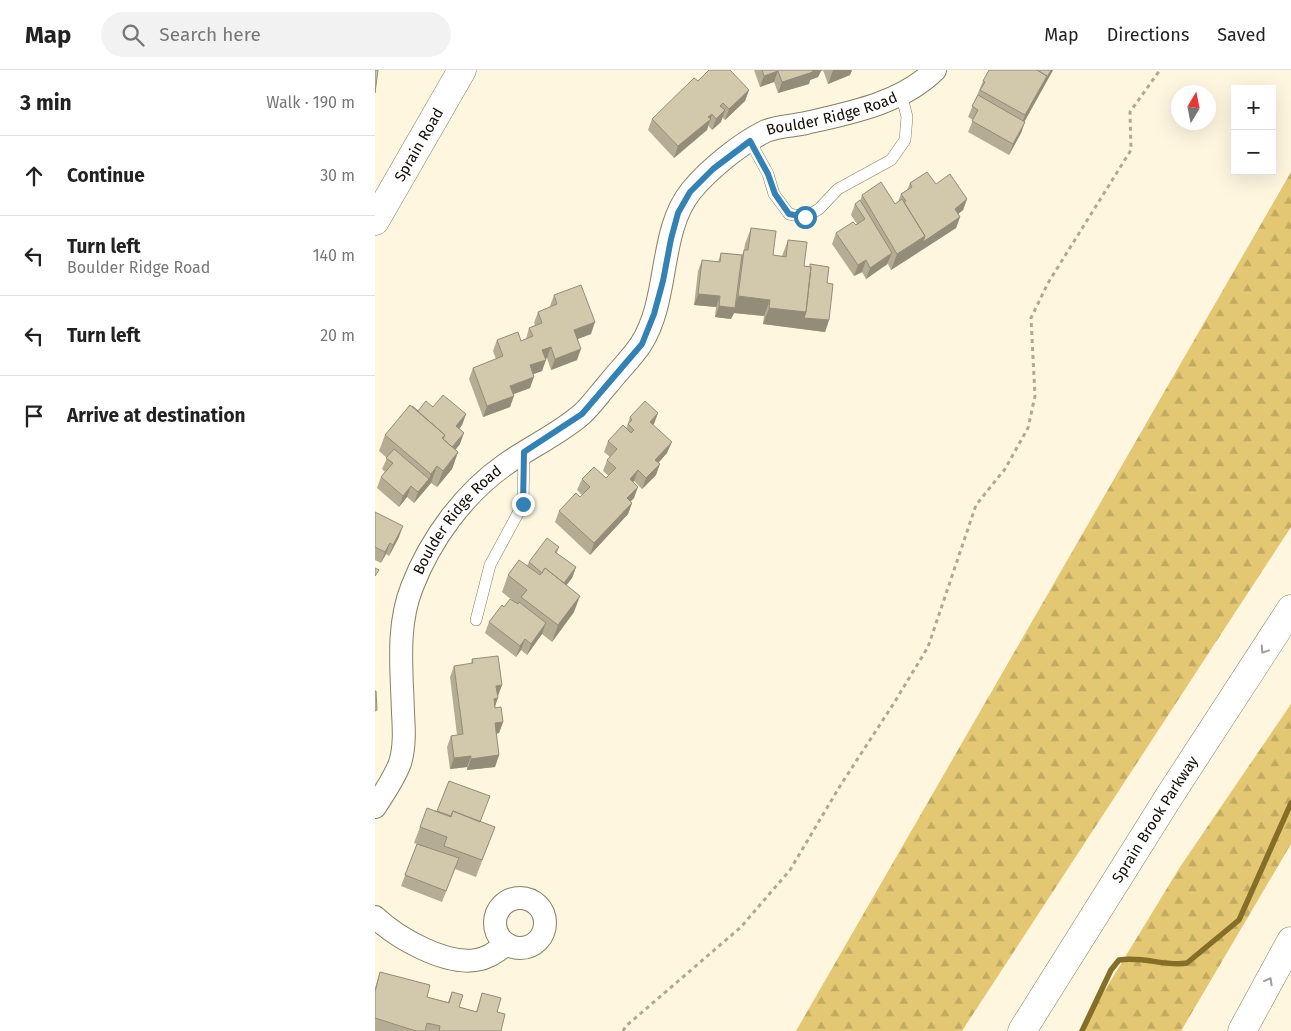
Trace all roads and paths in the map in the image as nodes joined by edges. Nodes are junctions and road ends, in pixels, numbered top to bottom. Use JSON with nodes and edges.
{"nodes":[{"id":1,"x":462,"y":70,"type":"edge"},
{"id":2,"x":935,"y":70,"type":"edge"},
{"id":3,"x":1160,"y":70,"type":"edge"},
{"id":4,"x":901,"y":93,"type":"junction"},
{"id":5,"x":750,"y":141,"type":"junction"},
{"id":6,"x":375,"y":221,"type":"edge"},
{"id":7,"x":524,"y":452,"type":"junction"},
{"id":8,"x":1291,"y":609,"type":"edge"},
{"id":9,"x":476,"y":620,"type":"dead end"},
{"id":10,"x":375,"y":807,"type":"edge"},
{"id":11,"x":375,"y":917,"type":"edge"},
{"id":12,"x":1093,"y":917,"type":"junction"},
{"id":13,"x":1291,"y":941,"type":"edge"},
{"id":14,"x":507,"y":944,"type":"dead end"},
{"id":15,"x":1244,"y":1028,"type":"edge"},
{"id":16,"x":623,"y":1031,"type":"edge"},
{"id":17,"x":1008,"y":1031,"type":"edge"},
{"id":18,"x":1022,"y":1031,"type":"edge"}],
"edges":[{"from":1,"to":6,"type":"main road","name":"Sprain Road"},
{"from":2,"to":4,"type":"street","name":"Boulder Ridge Road"},
{"from":3,"to":16,"type":"path"},
{"from":4,"to":5,"type":"street","name":"Boulder Ridge Road"},
{"from":4,"to":5,"type":"lane"},
{"from":5,"to":7,"type":"street","name":"Boulder Ridge Road"},
{"from":7,"to":9,"type":"lane"},
{"from":7,"to":10,"type":"street","name":"Boulder Ridge Road"},
{"from":8,"to":12,"type":"main road","name":"Sprain Brook Parkway","one_way":true},
{"from":11,"to":14,"type":"street"},
{"from":12,"to":17,"type":"main road"},
{"from":12,"to":18,"type":"main road","name":"Sprain Brook Parkway"},
{"from":15,"to":13,"type":"main road","one_way":true}]}
